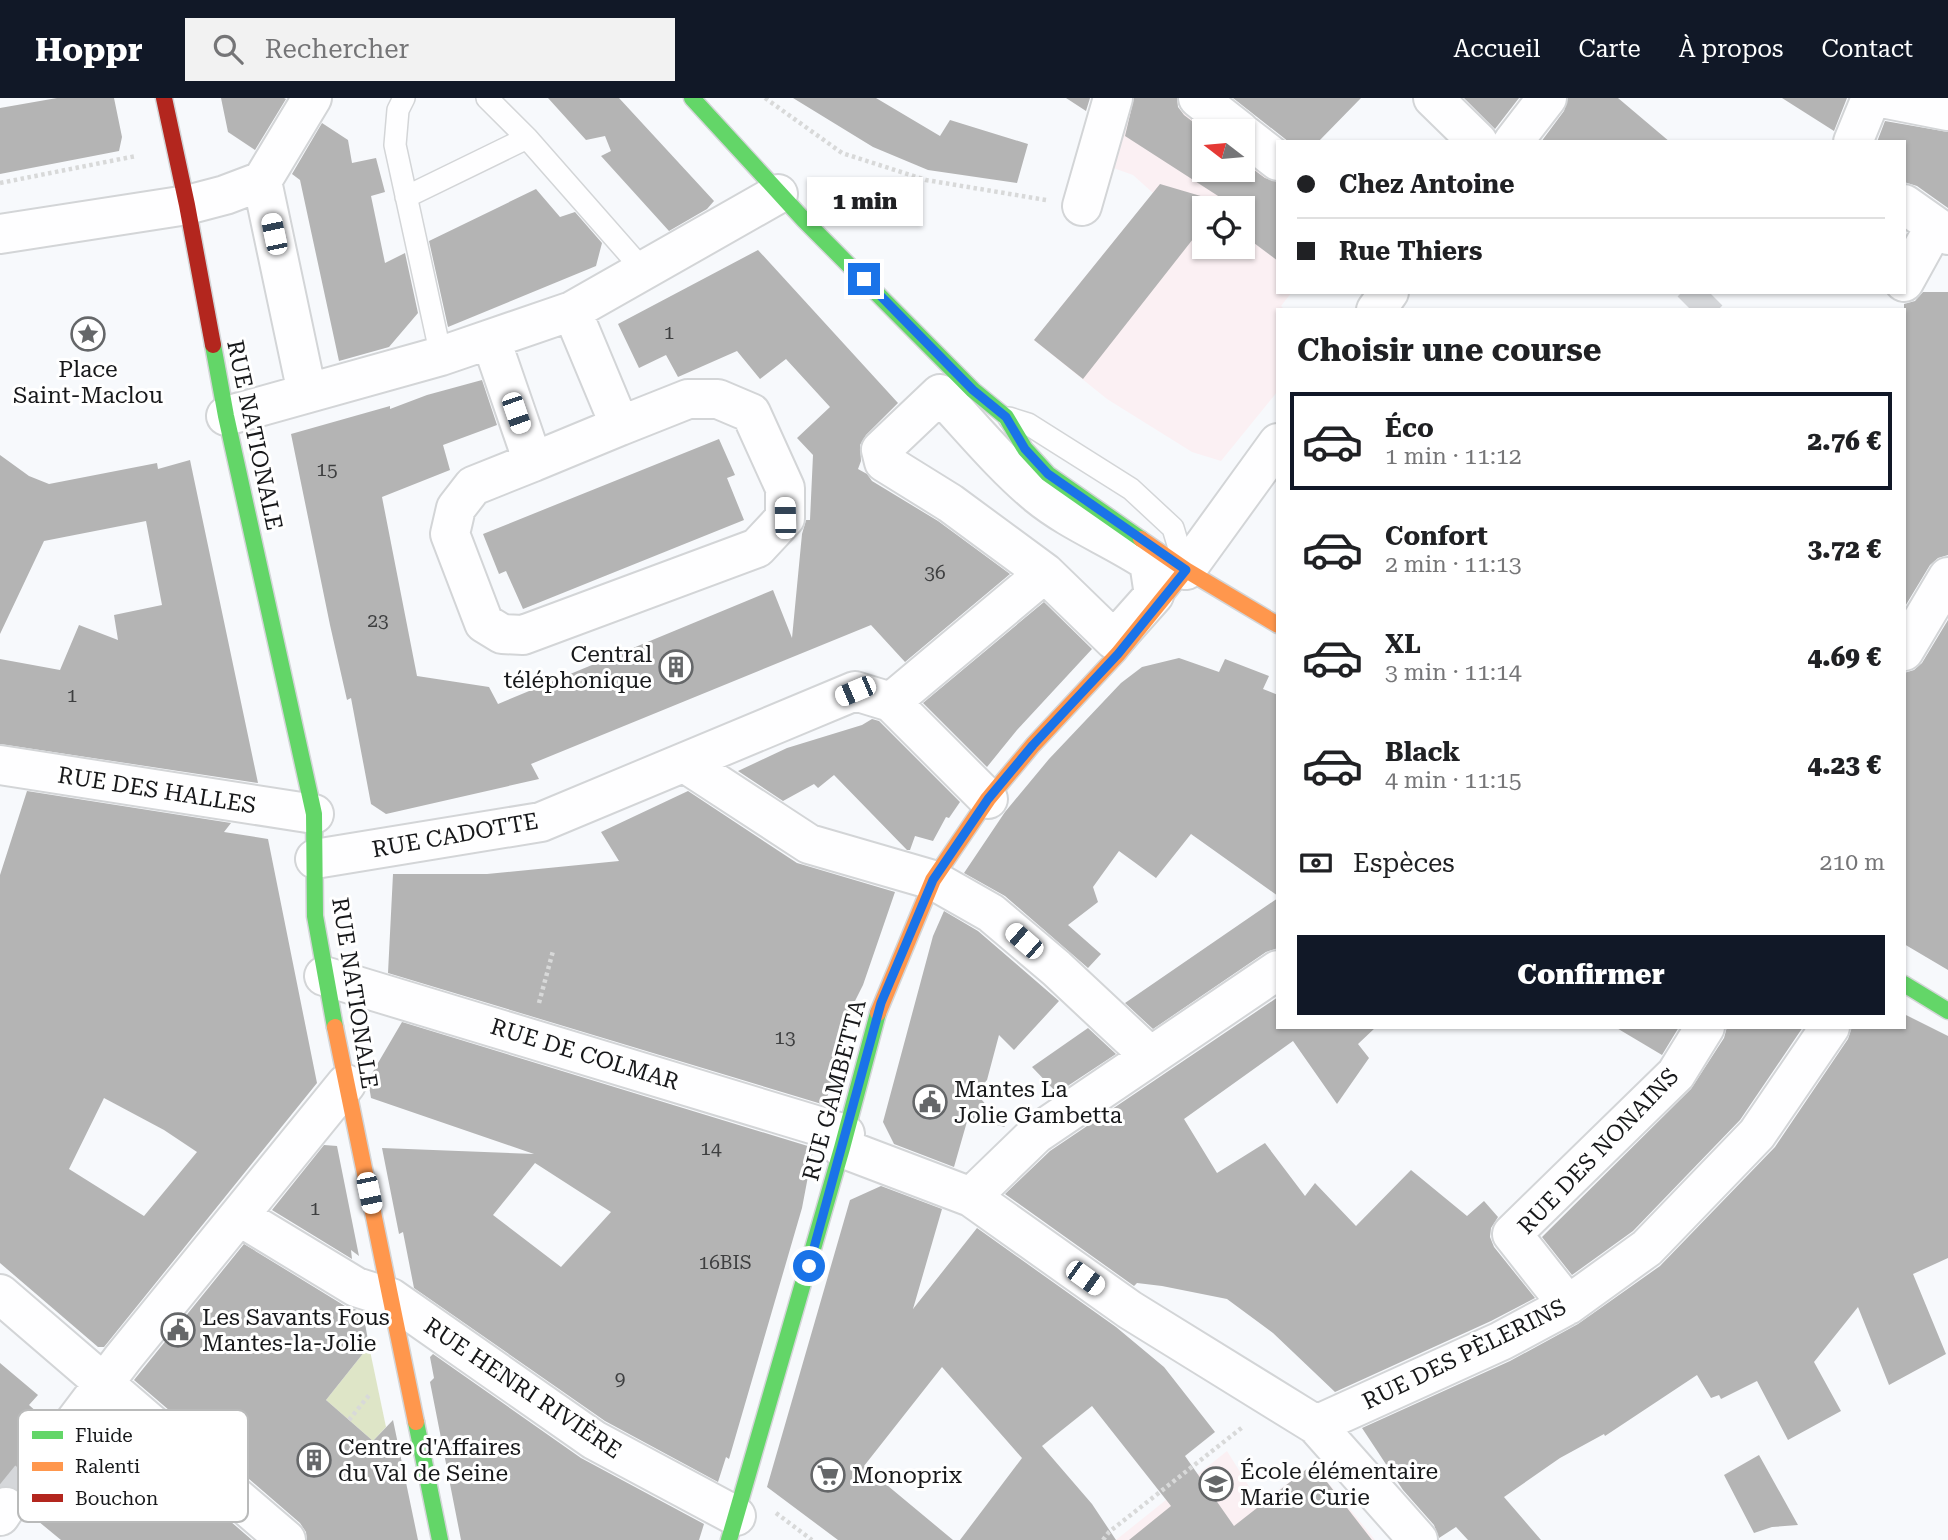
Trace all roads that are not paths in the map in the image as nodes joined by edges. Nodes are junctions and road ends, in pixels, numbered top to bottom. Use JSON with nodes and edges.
{"nodes":[{"id":1,"x":164,"y":98,"type":"edge"},
{"id":2,"x":312,"y":98,"type":"edge"},
{"id":3,"x":404,"y":98,"type":"edge"},
{"id":4,"x":487,"y":98,"type":"edge"},
{"id":5,"x":692,"y":98,"type":"edge"},
{"id":6,"x":1113,"y":98,"type":"edge"},
{"id":7,"x":1198,"y":98,"type":"edge"},
{"id":8,"x":1433,"y":98,"type":"edge"},
{"id":9,"x":1547,"y":98,"type":"edge"},
{"id":10,"x":1871,"y":98,"type":"edge"},
{"id":11,"x":1882,"y":98,"type":"edge"},
{"id":12,"x":1948,"y":111,"type":"edge"},
{"id":13,"x":1225,"y":119,"type":"edge"},
{"id":14,"x":527,"y":138,"type":"junction"},
{"id":15,"x":1476,"y":140,"type":"edge"},
{"id":16,"x":1515,"y":140,"type":"edge"},
{"id":17,"x":1854,"y":140,"type":"edge"},
{"id":18,"x":1255,"y":143,"type":"edge"},
{"id":19,"x":1276,"y":159,"type":"edge"},
{"id":20,"x":262,"y":181,"type":"junction"},
{"id":21,"x":778,"y":194,"type":"junction"},
{"id":22,"x":406,"y":197,"type":"junction"},
{"id":23,"x":187,"y":205,"type":"junction"},
{"id":24,"x":1906,"y":205,"type":"edge"},
{"id":25,"x":1082,"y":206,"type":"road end"},
{"id":26,"x":1942,"y":230,"type":"edge"},
{"id":27,"x":0,"y":234,"type":"edge"},
{"id":28,"x":645,"y":271,"type":"junction"},
{"id":29,"x":1906,"y":279,"type":"edge"},
{"id":30,"x":1388,"y":294,"type":"edge"},
{"id":31,"x":1378,"y":308,"type":"edge"},
{"id":32,"x":572,"y":311,"type":"junction"},
{"id":33,"x":491,"y":340,"type":"junction"},
{"id":34,"x":441,"y":356,"type":"junction"},
{"id":35,"x":307,"y":393,"type":"junction"},
{"id":36,"x":226,"y":416,"type":"junction"},
{"id":37,"x":1006,"y":417,"type":"junction"},
{"id":38,"x":620,"y":426,"type":"junction"},
{"id":39,"x":1276,"y":446,"type":"edge"},
{"id":40,"x":533,"y":462,"type":"junction"},
{"id":41,"x":1186,"y":570,"type":"junction"},
{"id":42,"x":1045,"y":573,"type":"junction"},
{"id":43,"x":1948,"y":577,"type":"edge"},
{"id":44,"x":1276,"y":624,"type":"edge"},
{"id":45,"x":1906,"y":648,"type":"edge"},
{"id":46,"x":891,"y":702,"type":"junction"},
{"id":47,"x":685,"y":763,"type":"junction"},
{"id":48,"x":0,"y":765,"type":"edge"},
{"id":49,"x":988,"y":799,"type":"junction"},
{"id":50,"x":314,"y":814,"type":"junction"},
{"id":51,"x":315,"y":859,"type":"junction"},
{"id":52,"x":933,"y":880,"type":"junction"},
{"id":53,"x":1276,"y":971,"type":"edge"},
{"id":54,"x":324,"y":976,"type":"junction"},
{"id":55,"x":1906,"y":985,"type":"edge"},
{"id":56,"x":1948,"y":1011,"type":"edge"},
{"id":57,"x":1704,"y":1029,"type":"edge"},
{"id":58,"x":1829,"y":1029,"type":"edge"},
{"id":59,"x":1150,"y":1056,"type":"junction"},
{"id":60,"x":346,"y":1084,"type":"junction"},
{"id":61,"x":844,"y":1141,"type":"junction"},
{"id":62,"x":971,"y":1197,"type":"junction"},
{"id":63,"x":239,"y":1216,"type":"junction"},
{"id":64,"x":0,"y":1294,"type":"edge"},
{"id":65,"x":391,"y":1298,"type":"junction"},
{"id":66,"x":1568,"y":1305,"type":"junction"},
{"id":67,"x":104,"y":1383,"type":"junction"},
{"id":68,"x":84,"y":1410,"type":"tunnel mouth"},
{"id":69,"x":135,"y":1410,"type":"edge"},
{"id":70,"x":1316,"y":1425,"type":"junction"},
{"id":71,"x":248,"y":1507,"type":"edge"},
{"id":72,"x":733,"y":1528,"type":"edge"},
{"id":73,"x":286,"y":1540,"type":"edge"},
{"id":74,"x":440,"y":1540,"type":"edge"},
{"id":75,"x":1418,"y":1540,"type":"edge"}],
"edges":[{"from":1,"to":23,"type":"main road","name":"RUE NATIONALE"},
{"from":2,"to":20,"type":"street"},
{"from":3,"to":22,"type":"lane"},
{"from":4,"to":14,"type":"lane"},
{"from":5,"to":21,"type":"main road"},
{"from":6,"to":25,"type":"street"},
{"from":7,"to":13,"type":"street"},
{"from":8,"to":15,"type":"street"},
{"from":9,"to":16,"type":"street"},
{"from":10,"to":17,"type":"street"},
{"from":11,"to":12,"type":"street"},
{"from":14,"to":22,"type":"lane"},
{"from":14,"to":28,"type":"lane"},
{"from":18,"to":19,"type":"street"},
{"from":20,"to":23,"type":"street"},
{"from":20,"to":35,"type":"street"},
{"from":21,"to":28,"type":"street"},
{"from":21,"to":37,"type":"main road"},
{"from":22,"to":34,"type":"lane"},
{"from":23,"to":27,"type":"street"},
{"from":23,"to":36,"type":"main road","name":"RUE NATIONALE"},
{"from":24,"to":26,"type":"street"},
{"from":26,"to":29,"type":"street"},
{"from":28,"to":32,"type":"street"},
{"from":30,"to":31,"type":"street"},
{"from":32,"to":33,"type":"street"},
{"from":32,"to":38,"type":"street"},
{"from":33,"to":34,"type":"street"},
{"from":33,"to":40,"type":"street"},
{"from":34,"to":35,"type":"street"},
{"from":35,"to":36,"type":"street"},
{"from":36,"to":50,"type":"main road","name":"RUE NATIONALE"},
{"from":37,"to":41,"type":"main road"},
{"from":37,"to":41,"type":"lane"},
{"from":38,"to":40,"type":"street"},
{"from":38,"to":40,"type":"street"},
{"from":39,"to":41,"type":"street"},
{"from":41,"to":44,"type":"main road"},
{"from":41,"to":49,"type":"main road","name":"RUE GAMBETTA"},
{"from":42,"to":42,"type":"street"},
{"from":42,"to":46,"type":"street"},
{"from":43,"to":45,"type":"street"},
{"from":46,"to":47,"type":"street","name":"RUE CADOTTE"},
{"from":46,"to":49,"type":"street"},
{"from":47,"to":51,"type":"street","name":"RUE CADOTTE"},
{"from":47,"to":52,"type":"street"},
{"from":48,"to":50,"type":"street","name":"RUE DES HALLES"},
{"from":49,"to":52,"type":"main road","name":"RUE GAMBETTA"},
{"from":50,"to":51,"type":"main road","name":"RUE NATIONALE"},
{"from":51,"to":54,"type":"main road","name":"RUE NATIONALE"},
{"from":52,"to":59,"type":"street"},
{"from":52,"to":61,"type":"main road","name":"RUE GAMBETTA"},
{"from":53,"to":59,"type":"street"},
{"from":54,"to":60,"type":"main road","name":"RUE NATIONALE"},
{"from":54,"to":61,"type":"street","name":"RUE DE COLMAR"},
{"from":55,"to":56,"type":"main road"},
{"from":57,"to":66,"type":"street","name":"RUE DES NONAINS"},
{"from":58,"to":66,"type":"street","name":"RUE DES PÈLERINS"},
{"from":59,"to":62,"type":"street"},
{"from":60,"to":63,"type":"street"},
{"from":60,"to":65,"type":"main road","name":"RUE NATIONALE"},
{"from":61,"to":62,"type":"street","name":"RUE DE COLMAR"},
{"from":61,"to":72,"type":"main road","name":"RUE GAMBETTA"},
{"from":62,"to":70,"type":"street","name":"RUE DE COLMAR"},
{"from":63,"to":65,"type":"street","name":"RUE HENRI RIVIÈRE"},
{"from":63,"to":67,"type":"street"},
{"from":64,"to":67,"type":"street"},
{"from":65,"to":72,"type":"street","name":"RUE HENRI RIVIÈRE"},
{"from":65,"to":74,"type":"main road","name":"RUE NATIONALE"},
{"from":66,"to":70,"type":"street","name":"RUE DES PÈLERINS"},
{"from":67,"to":68,"type":"street"},
{"from":67,"to":69,"type":"street"},
{"from":70,"to":75,"type":"street","name":"RUE DE COLMAR"},
{"from":71,"to":73,"type":"street"}]}
